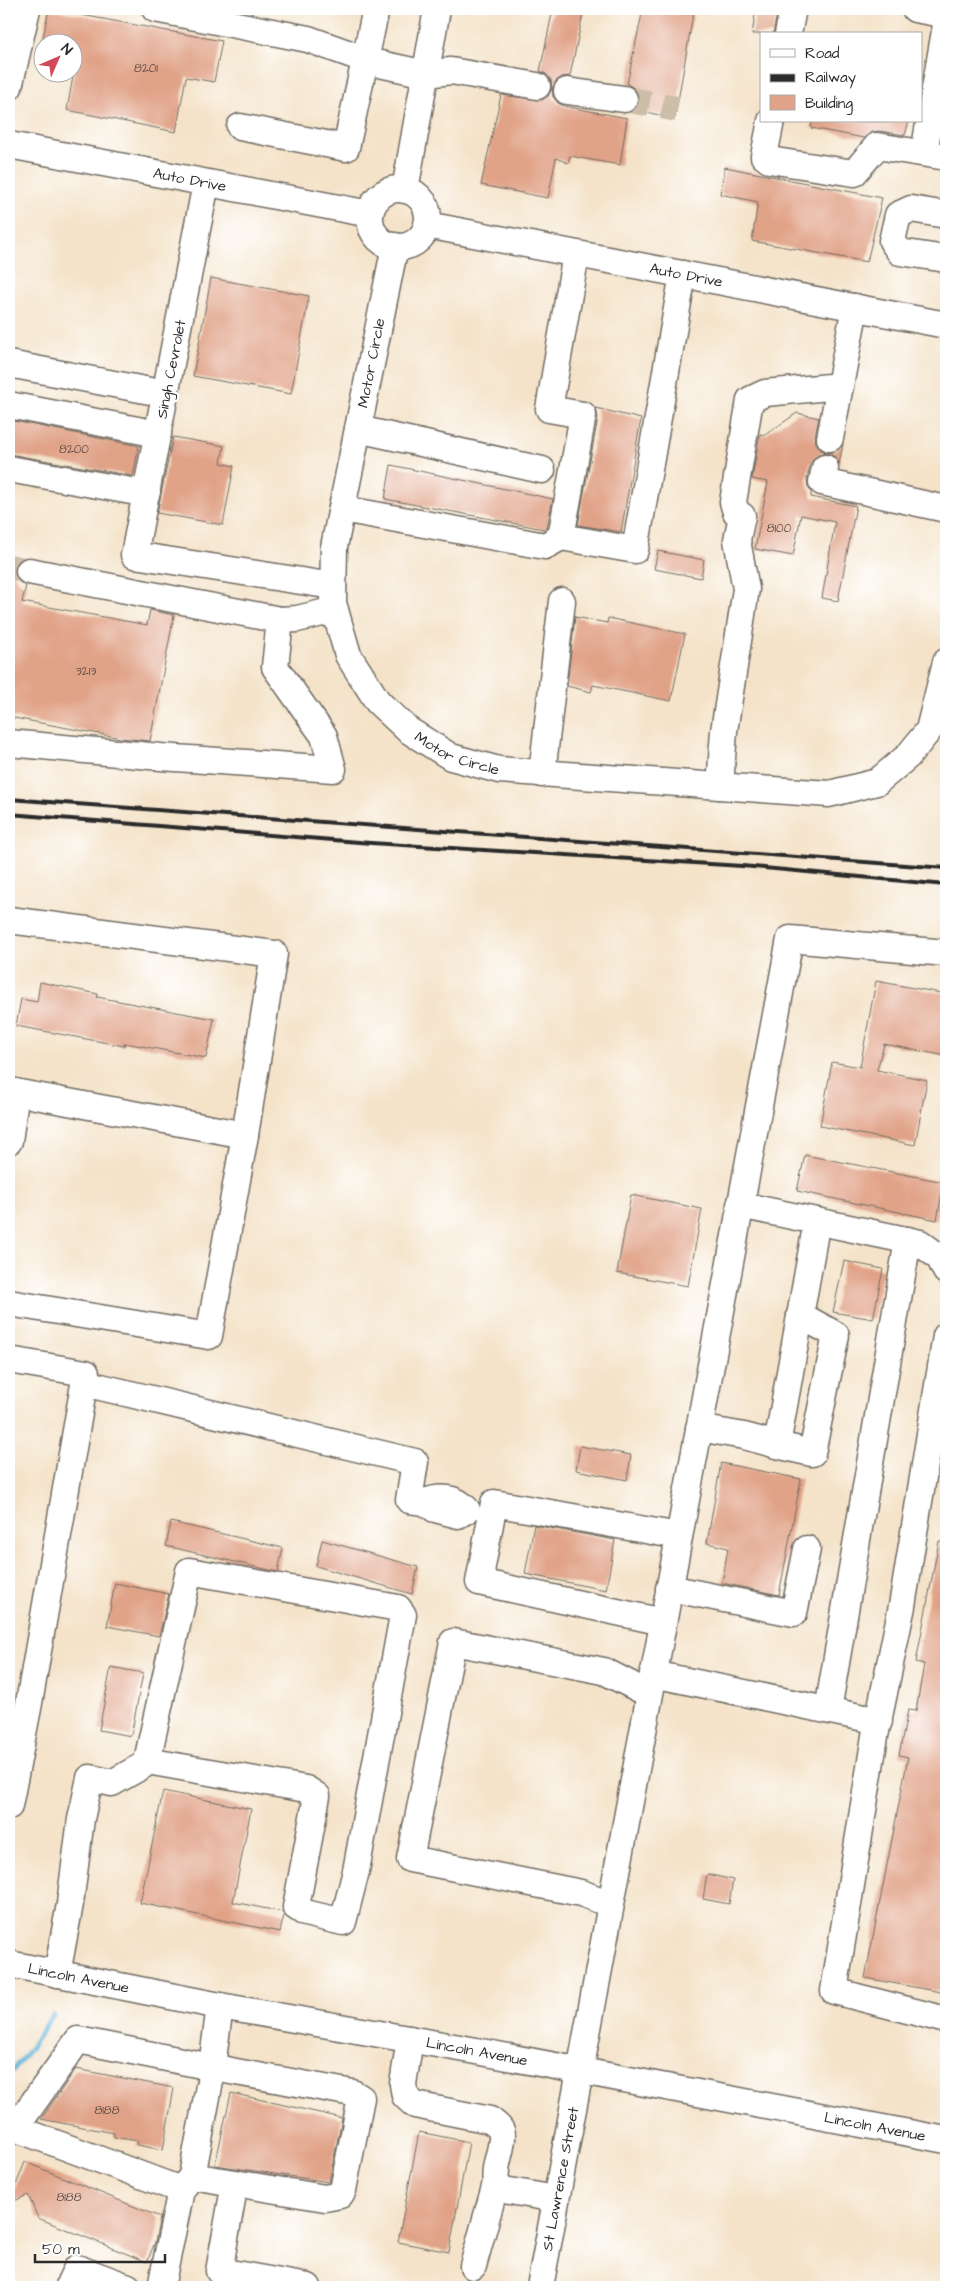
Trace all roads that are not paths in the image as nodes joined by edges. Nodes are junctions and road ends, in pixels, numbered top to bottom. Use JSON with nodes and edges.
{"nodes":[{"id":1,"x":27,"y":9,"type":"edge"},
{"id":2,"x":155,"y":9,"type":"edge"},
{"id":3,"x":376,"y":9,"type":"edge"},
{"id":4,"x":437,"y":9,"type":"edge"},
{"id":5,"x":793,"y":9,"type":"edge"},
{"id":6,"x":914,"y":9,"type":"edge"},
{"id":7,"x":185,"y":12,"type":"edge"},
{"id":8,"x":946,"y":21,"type":"edge"},
{"id":9,"x":946,"y":25,"type":"edge"},
{"id":10,"x":788,"y":32,"type":"edge"},
{"id":11,"x":366,"y":60,"type":"junction"},
{"id":12,"x":426,"y":74,"type":"junction"},
{"id":13,"x":9,"y":84,"type":"edge"},
{"id":14,"x":537,"y":86,"type":"dead end"},
{"id":15,"x":567,"y":91,"type":"dead end"},
{"id":16,"x":624,"y":99,"type":"tunnel mouth"},
{"id":17,"x":771,"y":122,"type":"edge"},
{"id":18,"x":240,"y":126,"type":"dead end"},
{"id":19,"x":9,"y":145,"type":"edge"},
{"id":20,"x":935,"y":155,"type":"edge"},
{"id":21,"x":206,"y":183,"type":"junction"},
{"id":22,"x":405,"y":190,"type":"junction"},
{"id":23,"x":370,"y":214,"type":"junction"},
{"id":24,"x":946,"y":215,"type":"edge"},
{"id":25,"x":427,"y":225,"type":"junction"},
{"id":26,"x":395,"y":246,"type":"junction"},
{"id":27,"x":576,"y":254,"type":"junction"},
{"id":28,"x":946,"y":259,"type":"edge"},
{"id":29,"x":683,"y":274,"type":"junction"},
{"id":30,"x":855,"y":307,"type":"junction"},
{"id":31,"x":946,"y":325,"type":"edge"},
{"id":32,"x":9,"y":364,"type":"edge"},
{"id":33,"x":840,"y":386,"type":"junction"},
{"id":34,"x":166,"y":394,"type":"junction"},
{"id":35,"x":9,"y":405,"type":"edge"},
{"id":36,"x":358,"y":429,"type":"junction"},
{"id":37,"x":158,"y":434,"type":"junction"},
{"id":38,"x":830,"y":438,"type":"dead end"},
{"id":39,"x":825,"y":468,"type":"dead end"},
{"id":40,"x":9,"y":469,"type":"edge"},
{"id":41,"x":542,"y":470,"type":"dead end"},
{"id":42,"x":147,"y":492,"type":"junction"},
{"id":43,"x":342,"y":508,"type":"junction"},
{"id":44,"x":946,"y":509,"type":"edge"},
{"id":45,"x":561,"y":537,"type":"junction"},
{"id":46,"x":29,"y":570,"type":"tunnel mouth"},
{"id":47,"x":334,"y":598,"type":"junction"},
{"id":48,"x":562,"y":601,"type":"dead end"},
{"id":49,"x":280,"y":620,"type":"junction"},
{"id":50,"x":946,"y":662,"type":"edge"},
{"id":51,"x":9,"y":743,"type":"edge"},
{"id":52,"x":542,"y":774,"type":"junction"},
{"id":53,"x":720,"y":786,"type":"junction"},
{"id":54,"x":9,"y":920,"type":"edge"},
{"id":55,"x":946,"y":954,"type":"edge"},
{"id":56,"x":12,"y":1092,"type":"edge"},
{"id":57,"x":244,"y":1135,"type":"junction"},
{"id":58,"x":9,"y":1141,"type":"edge"},
{"id":59,"x":740,"y":1205,"type":"junction"},
{"id":60,"x":817,"y":1221,"type":"junction"},
{"id":61,"x":908,"y":1240,"type":"junction"},
{"id":62,"x":945,"y":1261,"type":"edge"},
{"id":63,"x":9,"y":1303,"type":"edge"},
{"id":64,"x":800,"y":1315,"type":"junction"},
{"id":65,"x":946,"y":1336,"type":"edge"},
{"id":66,"x":9,"y":1360,"type":"edge"},
{"id":67,"x":84,"y":1383,"type":"junction"},
{"id":68,"x":940,"y":1413,"type":"edge"},
{"id":69,"x":698,"y":1428,"type":"junction"},
{"id":70,"x":777,"y":1445,"type":"junction"},
{"id":71,"x":492,"y":1515,"type":"junction"},
{"id":72,"x":679,"y":1536,"type":"junction"},
{"id":73,"x":807,"y":1549,"type":"dead end"},
{"id":74,"x":669,"y":1588,"type":"junction"},
{"id":75,"x":663,"y":1622,"type":"junction"},
{"id":76,"x":651,"y":1684,"type":"junction"},
{"id":77,"x":828,"y":1710,"type":"junction"},
{"id":78,"x":879,"y":1721,"type":"junction"},
{"id":79,"x":17,"y":1726,"type":"edge"},
{"id":80,"x":147,"y":1761,"type":"junction"},
{"id":81,"x":9,"y":1806,"type":"edge"},
{"id":82,"x":610,"y":1904,"type":"junction"},
{"id":83,"x":9,"y":1964,"type":"edge"},
{"id":84,"x":57,"y":1974,"type":"junction"},
{"id":85,"x":220,"y":2006,"type":"junction"},
{"id":86,"x":946,"y":2020,"type":"edge"},
{"id":87,"x":410,"y":2039,"type":"junction"},
{"id":88,"x":212,"y":2067,"type":"junction"},
{"id":89,"x":580,"y":2070,"type":"junction"},
{"id":90,"x":946,"y":2140,"type":"edge"},
{"id":91,"x":186,"y":2183,"type":"junction"},
{"id":92,"x":496,"y":2183,"type":"junction"},
{"id":93,"x":235,"y":2184,"type":"junction"},
{"id":94,"x":556,"y":2199,"type":"junction"},
{"id":95,"x":473,"y":2266,"type":"dead end"},
{"id":96,"x":71,"y":2287,"type":"edge"},
{"id":97,"x":128,"y":2287,"type":"edge"},
{"id":98,"x":161,"y":2287,"type":"edge"},
{"id":99,"x":308,"y":2287,"type":"edge"},
{"id":100,"x":540,"y":2287,"type":"edge"}],
"edges":[{"from":1,"to":13,"type":"street"},
{"from":2,"to":7,"type":"street"},
{"from":3,"to":11,"type":"street"},
{"from":4,"to":12,"type":"street"},
{"from":5,"to":10,"type":"street"},
{"from":6,"to":8,"type":"street"},
{"from":7,"to":11,"type":"street"},
{"from":9,"to":20,"type":"street"},
{"from":11,"to":12,"type":"street"},
{"from":11,"to":18,"type":"street"},
{"from":12,"to":14,"type":"street"},
{"from":12,"to":22,"type":"street"},
{"from":15,"to":16,"type":"street"},
{"from":17,"to":20,"type":"street"},
{"from":19,"to":21,"type":"street","name":"Auto Drive"},
{"from":21,"to":23,"type":"street","name":"Auto Drive"},
{"from":21,"to":34,"type":"street","name":"Singh Cevrolet"},
{"from":22,"to":23,"type":"street"},
{"from":22,"to":25,"type":"street"},
{"from":23,"to":26,"type":"street"},
{"from":24,"to":28,"type":"street"},
{"from":25,"to":26,"type":"street"},
{"from":25,"to":27,"type":"street","name":"Auto Drive"},
{"from":26,"to":36,"type":"street","name":"Motor Circle"},
{"from":27,"to":29,"type":"street","name":"Auto Drive"},
{"from":27,"to":45,"type":"street"},
{"from":29,"to":30,"type":"street","name":"Auto Drive"},
{"from":29,"to":45,"type":"street"},
{"from":30,"to":31,"type":"street","name":"Auto Drive"},
{"from":30,"to":33,"type":"street"},
{"from":32,"to":34,"type":"street"},
{"from":33,"to":38,"type":"street"},
{"from":33,"to":53,"type":"street"},
{"from":34,"to":37,"type":"street","name":"Singh Cevrolet"},
{"from":35,"to":37,"type":"street"},
{"from":36,"to":41,"type":"street"},
{"from":36,"to":43,"type":"street","name":"Motor Circle"},
{"from":37,"to":42,"type":"street","name":"Singh Cevrolet"},
{"from":39,"to":44,"type":"street"},
{"from":40,"to":42,"type":"street"},
{"from":42,"to":47,"type":"street","name":"Singh Cevrolet"},
{"from":43,"to":45,"type":"street"},
{"from":43,"to":47,"type":"street","name":"Motor Circle"},
{"from":46,"to":49,"type":"street"},
{"from":47,"to":49,"type":"street"},
{"from":47,"to":52,"type":"street","name":"Motor Circle"},
{"from":48,"to":52,"type":"street"},
{"from":49,"to":51,"type":"street"},
{"from":50,"to":53,"type":"street","name":"Motor Circle"},
{"from":52,"to":53,"type":"street","name":"Motor Circle"},
{"from":54,"to":57,"type":"street"},
{"from":55,"to":59,"type":"street","name":"St Lawrence Street"},
{"from":56,"to":57,"type":"street"},
{"from":56,"to":58,"type":"street"},
{"from":57,"to":63,"type":"street"},
{"from":59,"to":60,"type":"street"},
{"from":59,"to":69,"type":"street","name":"St Lawrence Street"},
{"from":60,"to":61,"type":"street"},
{"from":60,"to":64,"type":"street"},
{"from":61,"to":62,"type":"street"},
{"from":61,"to":77,"type":"street"},
{"from":64,"to":70,"type":"street"},
{"from":64,"to":70,"type":"street"},
{"from":65,"to":68,"type":"street"},
{"from":66,"to":67,"type":"street"},
{"from":67,"to":71,"type":"street"},
{"from":67,"to":79,"type":"street"},
{"from":68,"to":78,"type":"street"},
{"from":69,"to":70,"type":"street"},
{"from":69,"to":72,"type":"street","name":"St Lawrence Street"},
{"from":71,"to":72,"type":"street"},
{"from":71,"to":75,"type":"street"},
{"from":72,"to":74,"type":"street","name":"St Lawrence Street"},
{"from":73,"to":74,"type":"street"},
{"from":74,"to":75,"type":"street","name":"St Lawrence Street"},
{"from":75,"to":76,"type":"street","name":"St Lawrence Street"},
{"from":76,"to":77,"type":"street"},
{"from":76,"to":82,"type":"street","name":"St Lawrence Street"},
{"from":76,"to":82,"type":"street"},
{"from":77,"to":78,"type":"street"},
{"from":78,"to":86,"type":"street"},
{"from":79,"to":81,"type":"street"},
{"from":80,"to":80,"type":"street"},
{"from":80,"to":84,"type":"street"},
{"from":82,"to":89,"type":"street","name":"St Lawrence Street"},
{"from":83,"to":84,"type":"street","name":"Lincoln Avenue"},
{"from":84,"to":85,"type":"street","name":"Lincoln Avenue"},
{"from":85,"to":87,"type":"street","name":"Lincoln Avenue"},
{"from":85,"to":88,"type":"street"},
{"from":87,"to":89,"type":"street","name":"Lincoln Avenue"},
{"from":87,"to":92,"type":"street"},
{"from":88,"to":91,"type":"street"},
{"from":88,"to":91,"type":"street"},
{"from":88,"to":93,"type":"street"},
{"from":89,"to":90,"type":"street","name":"Lincoln Avenue"},
{"from":89,"to":94,"type":"street","name":"St Lawrence Street"},
{"from":91,"to":93,"type":"street"},
{"from":91,"to":98,"type":"street"},
{"from":92,"to":94,"type":"street"},
{"from":92,"to":95,"type":"street"},
{"from":93,"to":99,"type":"street"},
{"from":94,"to":100,"type":"street","name":"St Lawrence Street"},
{"from":96,"to":97,"type":"street"}]}
